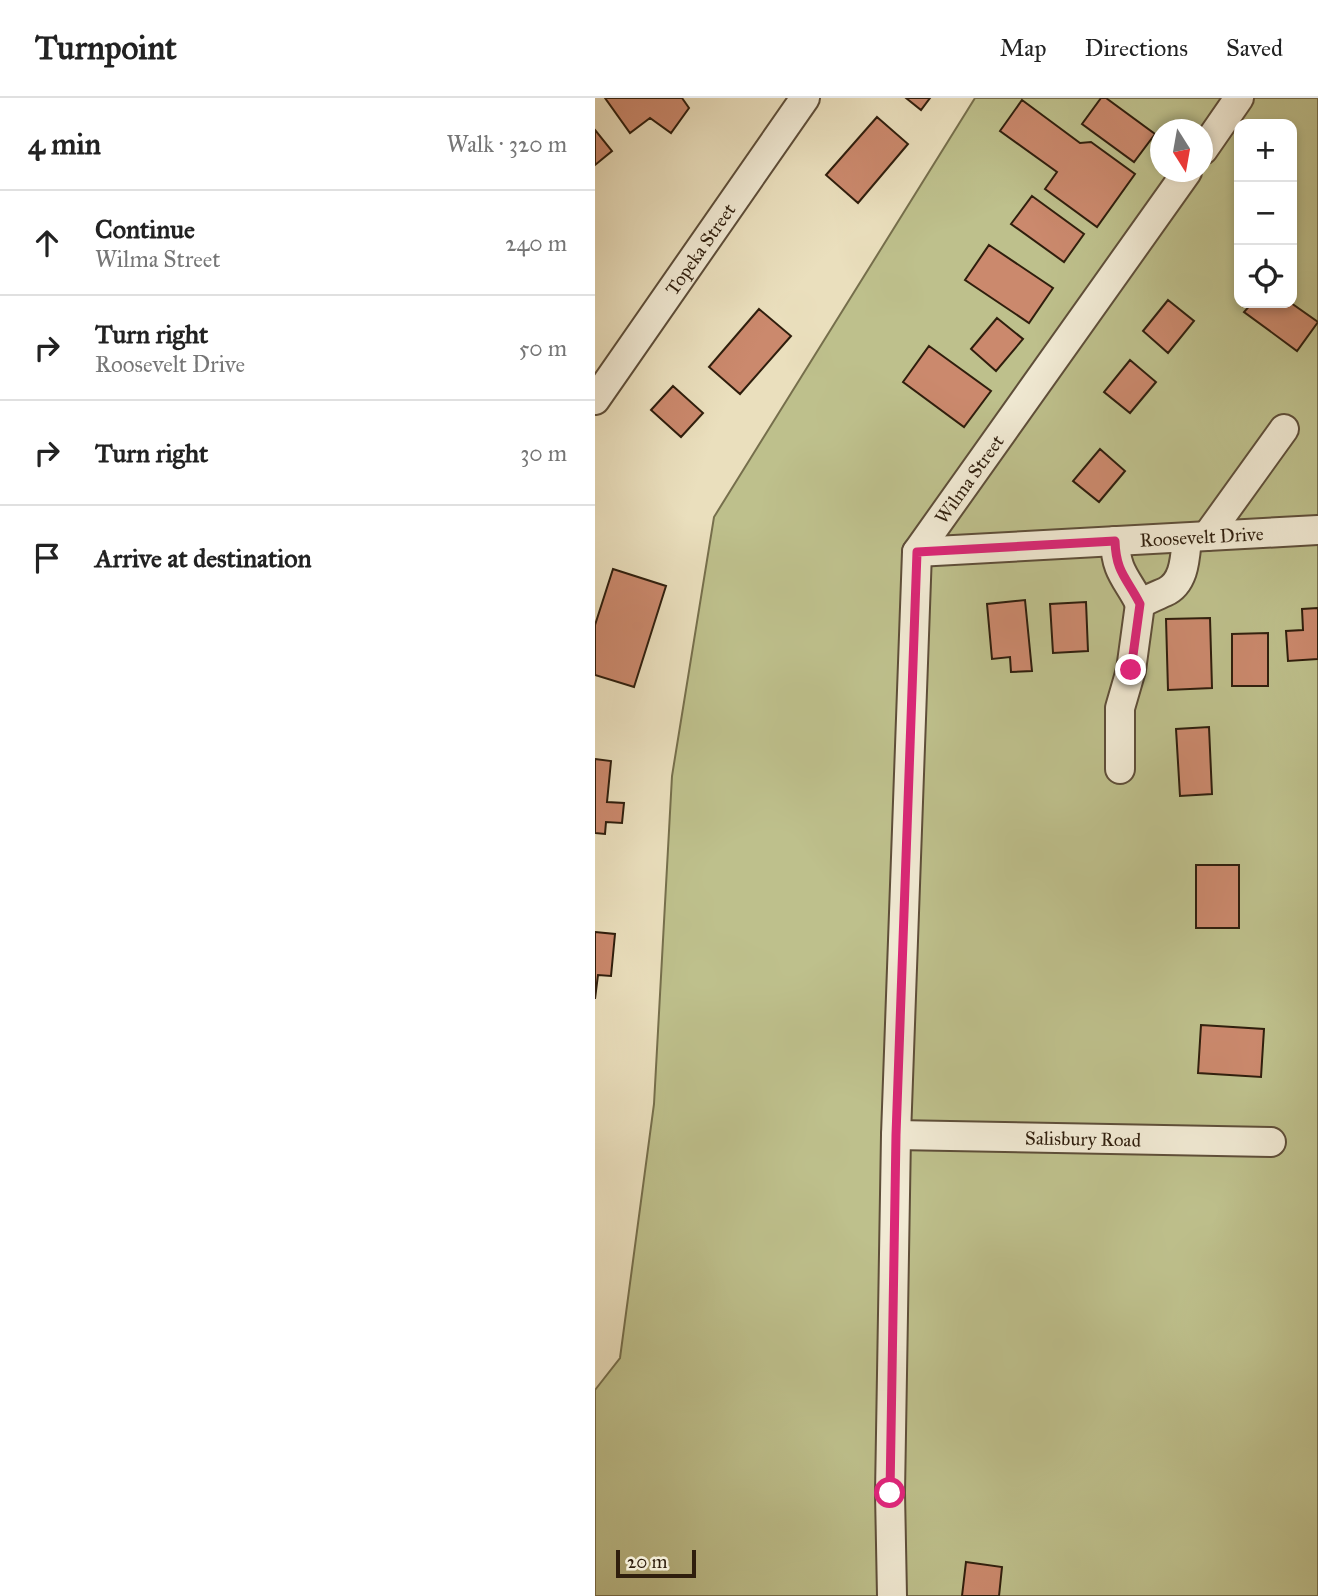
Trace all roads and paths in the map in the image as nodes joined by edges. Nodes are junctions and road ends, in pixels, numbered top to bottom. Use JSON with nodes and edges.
{"nodes":[{"id":1,"x":805,"y":98,"type":"edge"},
{"id":2,"x":1240,"y":98,"type":"edge"},
{"id":3,"x":1213,"y":135,"type":"edge"},
{"id":4,"x":1180,"y":182,"type":"edge"},
{"id":5,"x":595,"y":400,"type":"edge"},
{"id":6,"x":1284,"y":429,"type":"dead end"},
{"id":7,"x":1318,"y":530,"type":"edge"},
{"id":8,"x":1197,"y":537,"type":"junction"},
{"id":9,"x":1115,"y":541,"type":"junction"},
{"id":10,"x":917,"y":552,"type":"junction"},
{"id":11,"x":1140,"y":604,"type":"junction"},
{"id":12,"x":1119,"y":769,"type":"dead end"},
{"id":13,"x":896,"y":1135,"type":"junction"},
{"id":14,"x":1271,"y":1142,"type":"dead end"},
{"id":15,"x":892,"y":1596,"type":"edge"}],
"edges":[{"from":1,"to":5,"type":"street","name":"Topeka Street"},
{"from":2,"to":3,"type":"street"},
{"from":4,"to":10,"type":"street","name":"Wilma Street"},
{"from":6,"to":8,"type":"street"},
{"from":7,"to":8,"type":"street","name":"Roosevelt Drive"},
{"from":8,"to":9,"type":"street","name":"Roosevelt Drive"},
{"from":8,"to":11,"type":"street"},
{"from":9,"to":10,"type":"street","name":"Roosevelt Drive"},
{"from":9,"to":11,"type":"street"},
{"from":10,"to":13,"type":"street"},
{"from":11,"to":12,"type":"street"},
{"from":13,"to":14,"type":"street","name":"Salisbury Road"},
{"from":13,"to":15,"type":"street"}]}
